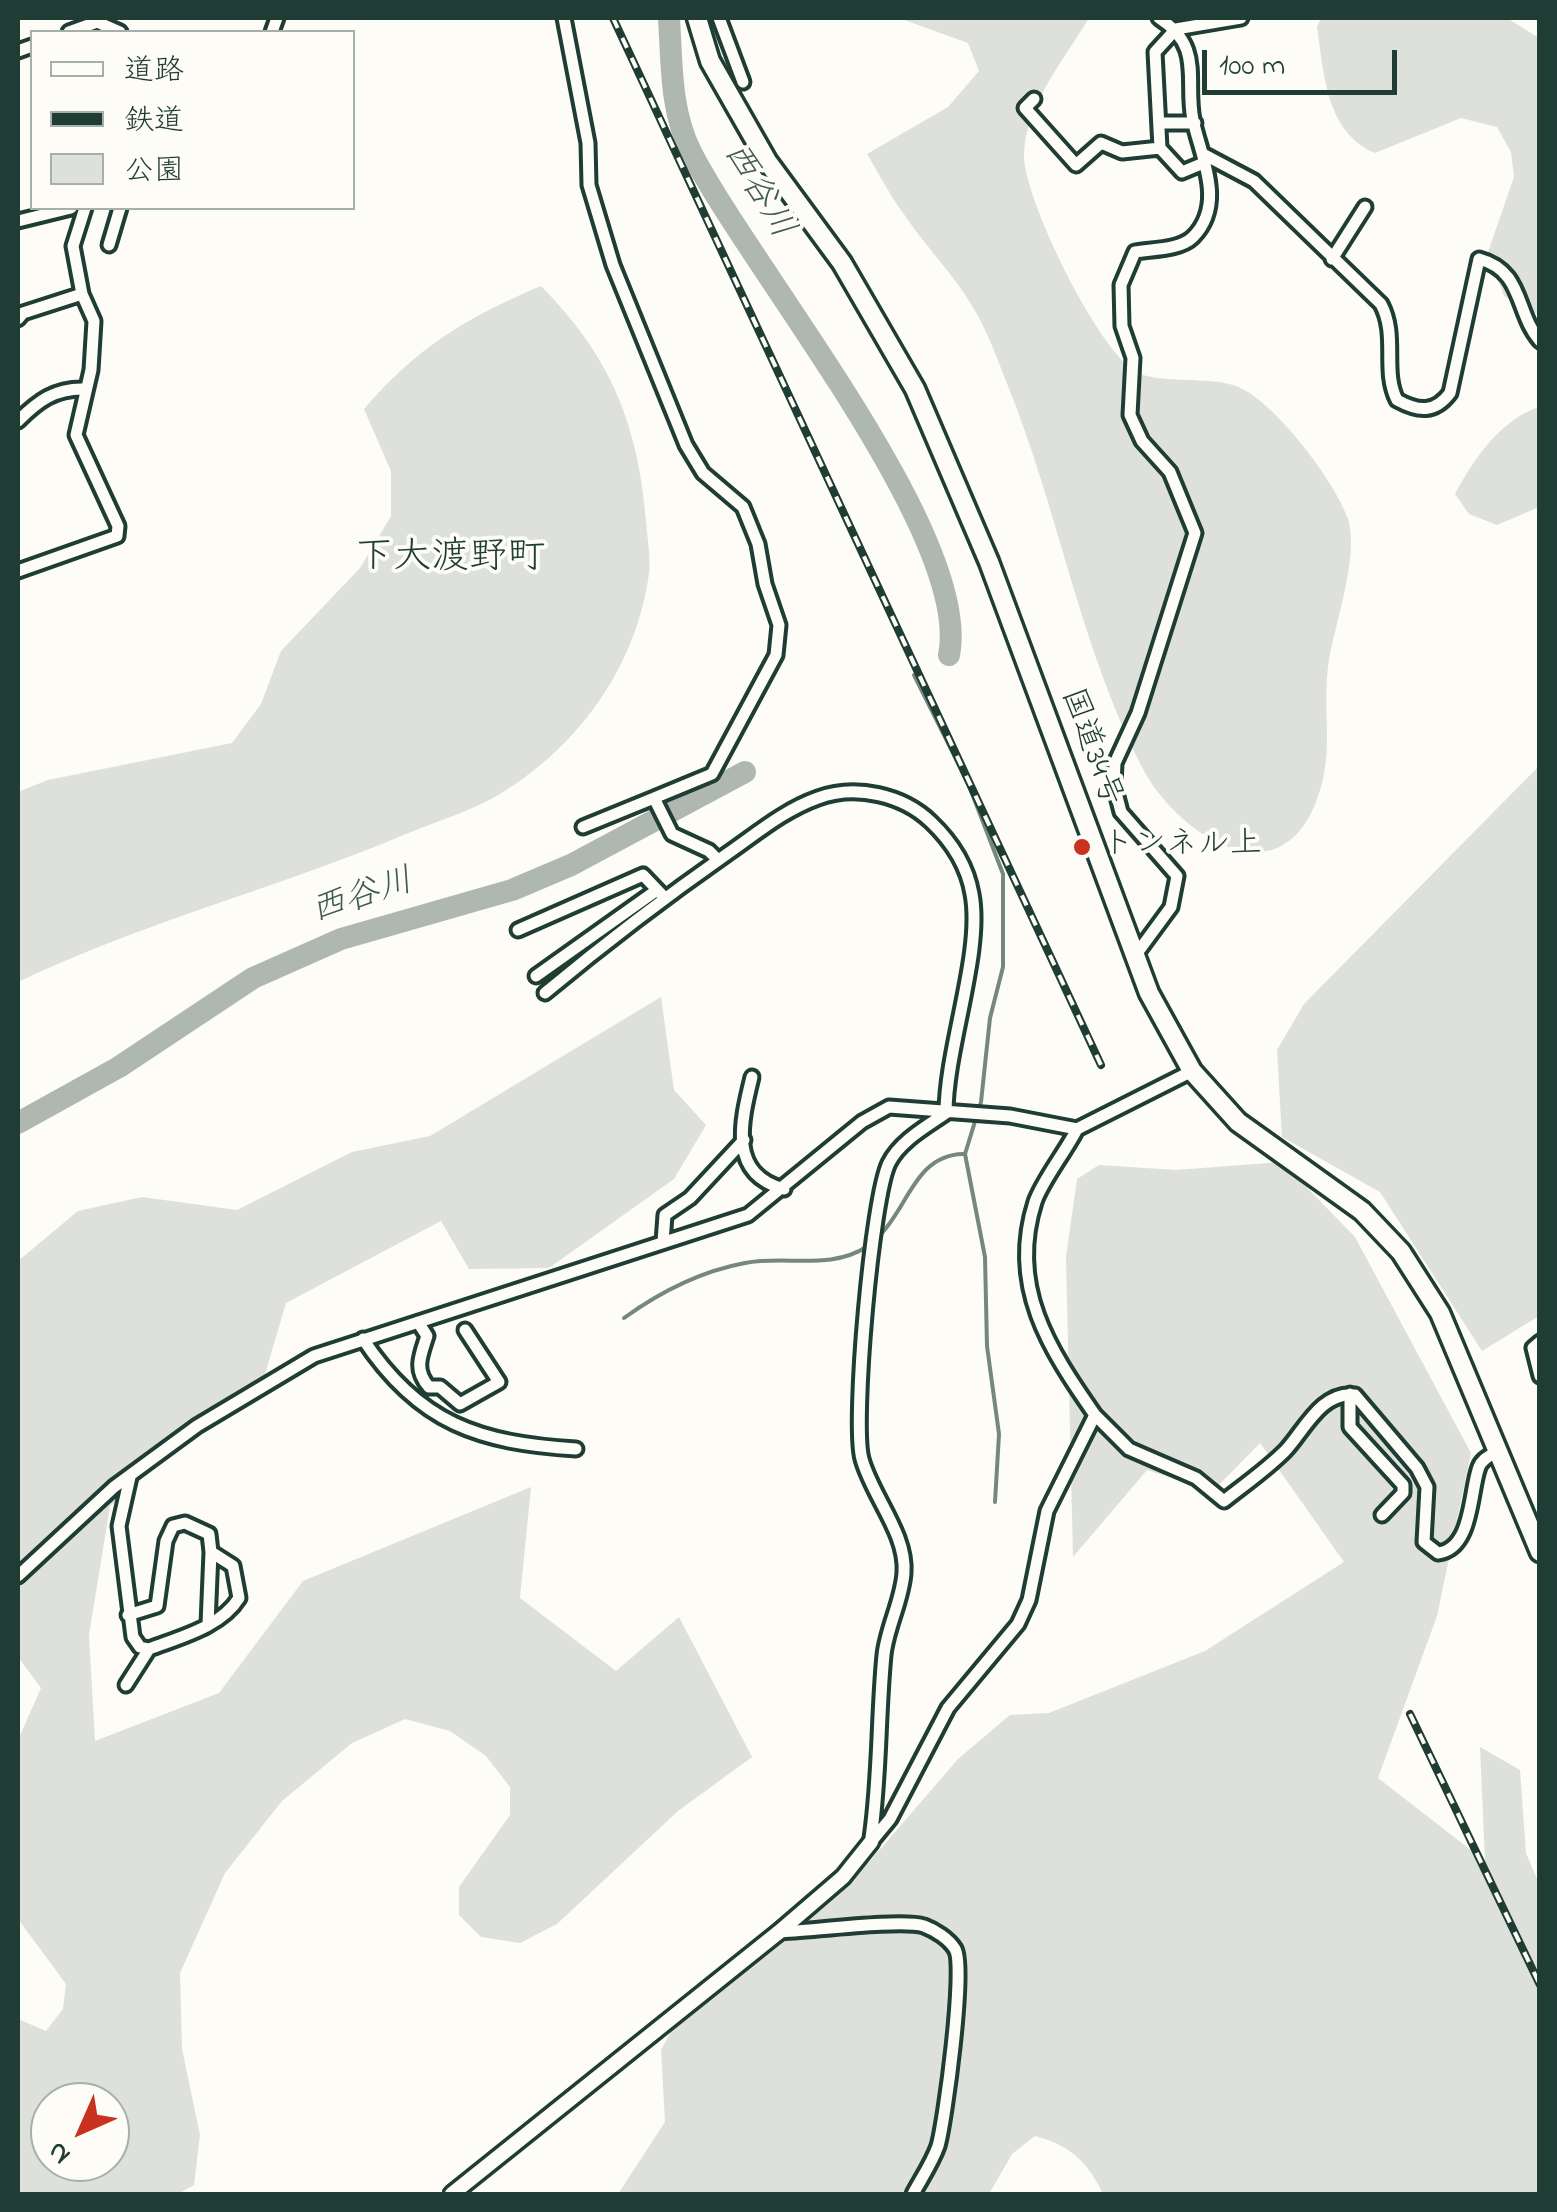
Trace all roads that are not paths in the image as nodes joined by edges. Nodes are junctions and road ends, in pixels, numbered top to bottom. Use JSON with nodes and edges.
{"nodes":[{"id":1,"x":564,"y":18,"type":"edge"},
{"id":2,"x":698,"y":18,"type":"edge"},
{"id":3,"x":719,"y":18,"type":"edge"},
{"id":4,"x":1159,"y":18,"type":"edge"},
{"id":5,"x":1241,"y":18,"type":"edge"},
{"id":6,"x":1176,"y":29,"type":"junction"},
{"id":7,"x":75,"y":30,"type":"edge"},
{"id":8,"x":115,"y":30,"type":"edge"},
{"id":9,"x":744,"y":82,"type":"dead end"},
{"id":10,"x":1015,"y":117,"type":"dead end"},
{"id":11,"x":1159,"y":123,"type":"junction"},
{"id":12,"x":1194,"y":123,"type":"junction"},
{"id":13,"x":1160,"y":148,"type":"junction"},
{"id":14,"x":1206,"y":158,"type":"junction"},
{"id":15,"x":1365,"y":207,"type":"dead end"},
{"id":16,"x":64,"y":210,"type":"edge"},
{"id":17,"x":84,"y":210,"type":"edge"},
{"id":18,"x":119,"y":210,"type":"edge"},
{"id":19,"x":18,"y":221,"type":"edge"},
{"id":20,"x":108,"y":244,"type":"dead end"},
{"id":21,"x":1332,"y":260,"type":"junction"},
{"id":22,"x":82,"y":294,"type":"junction"},
{"id":23,"x":18,"y":319,"type":"edge"},
{"id":24,"x":1540,"y":341,"type":"edge"},
{"id":25,"x":85,"y":390,"type":"junction"},
{"id":26,"x":18,"y":421,"type":"edge"},
{"id":27,"x":18,"y":571,"type":"edge"},
{"id":28,"x":655,"y":800,"type":"junction"},
{"id":29,"x":583,"y":826,"type":"dead end"},
{"id":30,"x":718,"y":860,"type":"junction"},
{"id":31,"x":661,"y":894,"type":"junction"},
{"id":32,"x":518,"y":930,"type":"dead end"},
{"id":33,"x":1135,"y":956,"type":"junction"},
{"id":34,"x":536,"y":976,"type":"dead end"},
{"id":35,"x":545,"y":992,"type":"dead end"},
{"id":36,"x":1192,"y":1071,"type":"junction"},
{"id":37,"x":752,"y":1077,"type":"dead end"},
{"id":38,"x":946,"y":1113,"type":"junction"},
{"id":39,"x":1077,"y":1129,"type":"junction"},
{"id":40,"x":744,"y":1140,"type":"junction"},
{"id":41,"x":784,"y":1189,"type":"junction"},
{"id":42,"x":663,"y":1242,"type":"junction"},
{"id":43,"x":418,"y":1322,"type":"junction"},
{"id":44,"x":465,"y":1330,"type":"dead end"},
{"id":45,"x":363,"y":1339,"type":"junction"},
{"id":46,"x":1540,"y":1342,"type":"edge"},
{"id":47,"x":1540,"y":1376,"type":"edge"},
{"id":48,"x":1350,"y":1394,"type":"junction"},
{"id":49,"x":1095,"y":1414,"type":"junction"},
{"id":50,"x":576,"y":1449,"type":"dead end"},
{"id":51,"x":1497,"y":1451,"type":"junction"},
{"id":52,"x":130,"y":1477,"type":"junction"},
{"id":53,"x":1382,"y":1515,"type":"dead end"},
{"id":54,"x":1539,"y":1547,"type":"edge"},
{"id":55,"x":211,"y":1552,"type":"junction"},
{"id":56,"x":18,"y":1576,"type":"edge"},
{"id":57,"x":128,"y":1615,"type":"junction"},
{"id":58,"x":218,"y":1621,"type":"junction"},
{"id":59,"x":149,"y":1648,"type":"junction"},
{"id":60,"x":126,"y":1685,"type":"dead end"},
{"id":61,"x":871,"y":1842,"type":"junction"},
{"id":62,"x":779,"y":1932,"type":"junction"},
{"id":63,"x":452,"y":2194,"type":"edge"},
{"id":64,"x":913,"y":2194,"type":"edge"}],
"edges":[{"from":1,"to":28,"type":"street"},
{"from":2,"to":33,"type":"highway","name":"国道34号"},
{"from":3,"to":9,"type":"street"},
{"from":4,"to":6,"type":"street"},
{"from":5,"to":6,"type":"street"},
{"from":6,"to":11,"type":"street"},
{"from":6,"to":12,"type":"street"},
{"from":7,"to":8,"type":"street"},
{"from":10,"to":13,"type":"street"},
{"from":11,"to":12,"type":"street"},
{"from":11,"to":13,"type":"street"},
{"from":12,"to":14,"type":"street"},
{"from":13,"to":14,"type":"street"},
{"from":14,"to":21,"type":"street"},
{"from":14,"to":33,"type":"street"},
{"from":15,"to":21,"type":"street"},
{"from":16,"to":19,"type":"street"},
{"from":17,"to":22,"type":"street"},
{"from":18,"to":20,"type":"street"},
{"from":21,"to":24,"type":"street"},
{"from":22,"to":23,"type":"street"},
{"from":22,"to":25,"type":"street"},
{"from":25,"to":26,"type":"street"},
{"from":25,"to":27,"type":"street"},
{"from":28,"to":29,"type":"street"},
{"from":28,"to":30,"type":"street"},
{"from":30,"to":31,"type":"street"},
{"from":30,"to":38,"type":"street"},
{"from":31,"to":32,"type":"street"},
{"from":31,"to":34,"type":"street"},
{"from":31,"to":35,"type":"street"},
{"from":33,"to":36,"type":"highway","name":"国道34号"},
{"from":36,"to":39,"type":"street"},
{"from":36,"to":51,"type":"highway","name":"国道34号"},
{"from":37,"to":40,"type":"street"},
{"from":38,"to":39,"type":"street"},
{"from":38,"to":41,"type":"street"},
{"from":38,"to":61,"type":"street"},
{"from":39,"to":49,"type":"street"},
{"from":40,"to":41,"type":"street"},
{"from":40,"to":42,"type":"street"},
{"from":41,"to":42,"type":"street"},
{"from":42,"to":43,"type":"street"},
{"from":43,"to":44,"type":"street"},
{"from":43,"to":45,"type":"street"},
{"from":45,"to":50,"type":"street"},
{"from":45,"to":52,"type":"street"},
{"from":46,"to":47,"type":"street"},
{"from":48,"to":49,"type":"street"},
{"from":48,"to":51,"type":"street"},
{"from":48,"to":53,"type":"street"},
{"from":49,"to":61,"type":"street"},
{"from":51,"to":54,"type":"highway","name":"国道34号"},
{"from":52,"to":56,"type":"street"},
{"from":52,"to":57,"type":"street"},
{"from":55,"to":57,"type":"street"},
{"from":55,"to":58,"type":"street"},
{"from":55,"to":58,"type":"street"},
{"from":57,"to":59,"type":"street"},
{"from":58,"to":59,"type":"street"},
{"from":59,"to":60,"type":"street"},
{"from":61,"to":62,"type":"street"},
{"from":62,"to":63,"type":"street"},
{"from":62,"to":64,"type":"street"}]}
